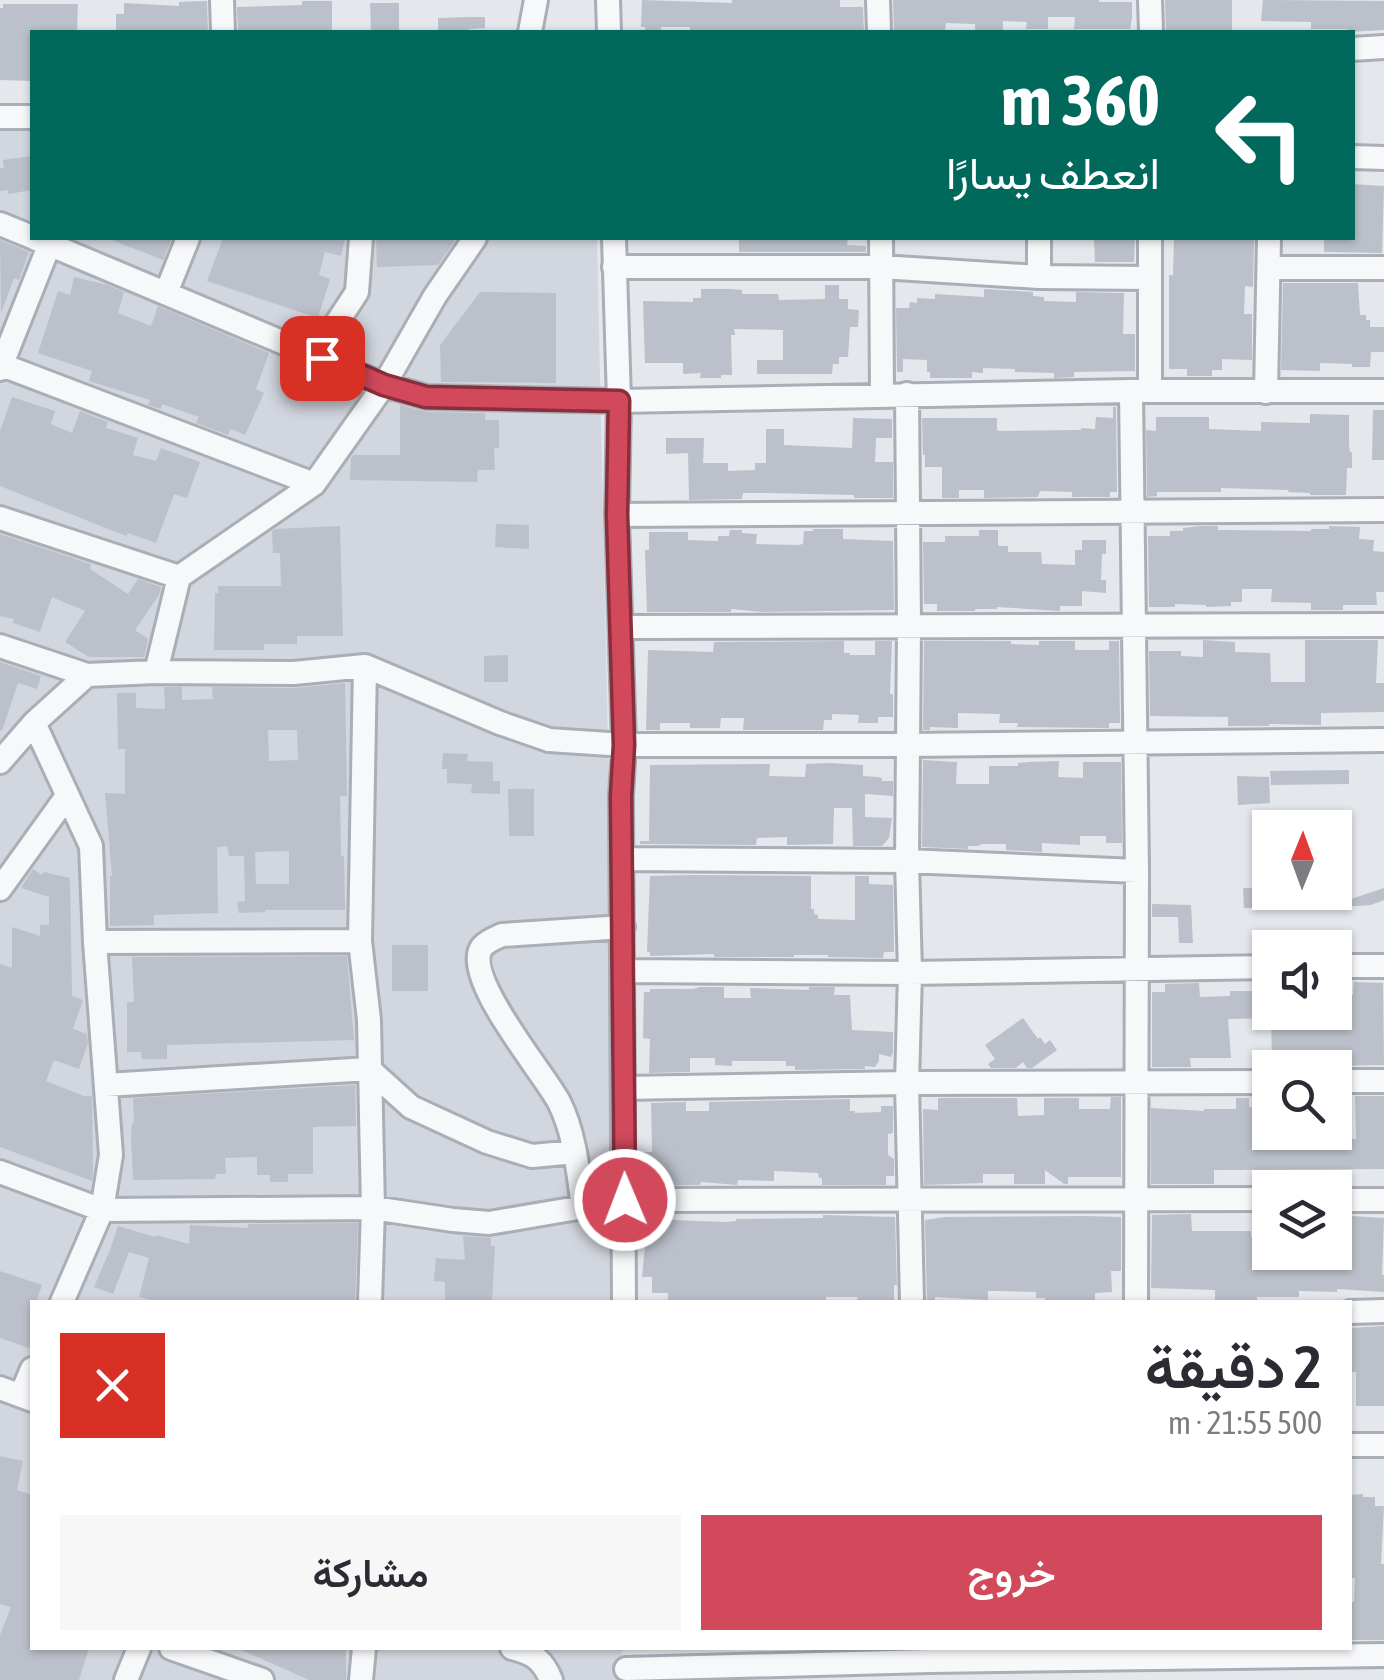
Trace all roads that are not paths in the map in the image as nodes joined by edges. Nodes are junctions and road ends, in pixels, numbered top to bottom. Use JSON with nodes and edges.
{"nodes":[{"id":1,"x":222,"y":0,"type":"edge"},
{"id":2,"x":536,"y":0,"type":"edge"},
{"id":3,"x":608,"y":0,"type":"edge"},
{"id":4,"x":878,"y":0,"type":"edge"},
{"id":5,"x":1150,"y":0,"type":"edge"},
{"id":6,"x":223,"y":30,"type":"edge"},
{"id":7,"x":530,"y":30,"type":"edge"},
{"id":8,"x":609,"y":30,"type":"edge"},
{"id":9,"x":879,"y":30,"type":"edge"},
{"id":10,"x":1151,"y":30,"type":"edge"},
{"id":11,"x":1384,"y":47,"type":"edge"},
{"id":12,"x":1355,"y":49,"type":"edge"},
{"id":13,"x":0,"y":117,"type":"edge"},
{"id":14,"x":30,"y":117,"type":"edge"},
{"id":15,"x":1355,"y":157,"type":"edge"},
{"id":16,"x":1384,"y":158,"type":"edge"},
{"id":17,"x":0,"y":224,"type":"edge"},
{"id":18,"x":30,"y":235,"type":"edge"},
{"id":19,"x":42,"y":240,"type":"edge"},
{"id":20,"x":44,"y":240,"type":"edge"},
{"id":21,"x":187,"y":240,"type":"edge"},
{"id":22,"x":361,"y":240,"type":"edge"},
{"id":23,"x":474,"y":240,"type":"edge"},
{"id":24,"x":614,"y":240,"type":"edge"},
{"id":25,"x":881,"y":240,"type":"edge"},
{"id":26,"x":1040,"y":240,"type":"edge"},
{"id":27,"x":1150,"y":240,"type":"edge"},
{"id":28,"x":1269,"y":240,"type":"edge"},
{"id":29,"x":614,"y":267,"type":"junction"},
{"id":30,"x":881,"y":267,"type":"junction"},
{"id":31,"x":1270,"y":268,"type":"junction"},
{"id":32,"x":1384,"y":268,"type":"edge"},
{"id":33,"x":1039,"y":278,"type":"junction"},
{"id":34,"x":1150,"y":278,"type":"junction"},
{"id":35,"x":166,"y":293,"type":"junction"},
{"id":36,"x":322,"y":358,"type":"junction"},
{"id":37,"x":1,"y":367,"type":"edge"},
{"id":38,"x":384,"y":385,"type":"junction"},
{"id":39,"x":1140,"y":391,"type":"junction"},
{"id":40,"x":1384,"y":391,"type":"edge"},
{"id":41,"x":1266,"y":392,"type":"junction"},
{"id":42,"x":907,"y":394,"type":"junction"},
{"id":43,"x":882,"y":395,"type":"junction"},
{"id":44,"x":619,"y":401,"type":"junction"},
{"id":45,"x":314,"y":484,"type":"junction"},
{"id":46,"x":1384,"y":510,"type":"edge"},
{"id":47,"x":1132,"y":512,"type":"junction"},
{"id":48,"x":908,"y":514,"type":"junction"},
{"id":49,"x":617,"y":515,"type":"junction"},
{"id":50,"x":0,"y":518,"type":"edge"},
{"id":51,"x":179,"y":577,"type":"junction"},
{"id":52,"x":1384,"y":625,"type":"edge"},
{"id":53,"x":1133,"y":626,"type":"junction"},
{"id":54,"x":909,"y":627,"type":"junction"},
{"id":55,"x":621,"y":628,"type":"junction"},
{"id":56,"x":0,"y":646,"type":"edge"},
{"id":57,"x":365,"y":666,"type":"junction"},
{"id":58,"x":156,"y":672,"type":"junction"},
{"id":59,"x":87,"y":675,"type":"junction"},
{"id":60,"x":34,"y":723,"type":"junction"},
{"id":61,"x":1384,"y":740,"type":"edge"},
{"id":62,"x":1134,"y":743,"type":"junction"},
{"id":63,"x":624,"y":745,"type":"junction"},
{"id":64,"x":909,"y":746,"type":"junction"},
{"id":65,"x":0,"y":762,"type":"edge"},
{"id":66,"x":68,"y":796,"type":"junction"},
{"id":67,"x":623,"y":860,"type":"junction"},
{"id":68,"x":907,"y":860,"type":"junction"},
{"id":69,"x":1137,"y":871,"type":"junction"},
{"id":70,"x":0,"y":889,"type":"edge"},
{"id":71,"x":623,"y":928,"type":"junction"},
{"id":72,"x":360,"y":941,"type":"junction"},
{"id":73,"x":95,"y":942,"type":"junction"},
{"id":74,"x":1352,"y":966,"type":"edge"},
{"id":75,"x":1384,"y":966,"type":"edge"},
{"id":76,"x":1252,"y":967,"type":"edge"},
{"id":77,"x":1135,"y":968,"type":"junction"},
{"id":78,"x":623,"y":971,"type":"junction"},
{"id":79,"x":910,"y":973,"type":"junction"},
{"id":80,"x":369,"y":1069,"type":"junction"},
{"id":81,"x":1352,"y":1081,"type":"edge"},
{"id":82,"x":1384,"y":1081,"type":"edge"},
{"id":83,"x":1135,"y":1082,"type":"junction"},
{"id":84,"x":1252,"y":1082,"type":"edge"},
{"id":85,"x":907,"y":1083,"type":"junction"},
{"id":86,"x":106,"y":1086,"type":"junction"},
{"id":87,"x":624,"y":1088,"type":"junction"},
{"id":88,"x":575,"y":1152,"type":"junction"},
{"id":89,"x":0,"y":1172,"type":"edge"},
{"id":90,"x":1136,"y":1198,"type":"junction"},
{"id":91,"x":1252,"y":1199,"type":"edge"},
{"id":92,"x":625,"y":1200,"type":"junction"},
{"id":93,"x":910,"y":1200,"type":"junction"},
{"id":94,"x":1352,"y":1200,"type":"edge"},
{"id":95,"x":1384,"y":1200,"type":"edge"},
{"id":96,"x":582,"y":1207,"type":"junction"},
{"id":97,"x":373,"y":1208,"type":"junction"},
{"id":98,"x":102,"y":1210,"type":"junction"},
{"id":99,"x":63,"y":1300,"type":"edge"},
{"id":100,"x":370,"y":1300,"type":"edge"},
{"id":101,"x":624,"y":1300,"type":"edge"},
{"id":102,"x":912,"y":1300,"type":"edge"},
{"id":103,"x":1136,"y":1300,"type":"edge"},
{"id":104,"x":1384,"y":1311,"type":"edge"},
{"id":105,"x":1352,"y":1312,"type":"edge"},
{"id":106,"x":1352,"y":1445,"type":"edge"},
{"id":107,"x":1384,"y":1445,"type":"edge"},
{"id":108,"x":138,"y":1650,"type":"edge"},
{"id":109,"x":176,"y":1650,"type":"edge"},
{"id":110,"x":364,"y":1650,"type":"edge"},
{"id":111,"x":520,"y":1650,"type":"edge"},
{"id":112,"x":1332,"y":1652,"type":"edge"},
{"id":113,"x":929,"y":1654,"type":"edge"},
{"id":114,"x":1384,"y":1656,"type":"edge"},
{"id":115,"x":1047,"y":1662,"type":"edge"},
{"id":116,"x":1243,"y":1662,"type":"edge"},
{"id":117,"x":845,"y":1663,"type":"edge"},
{"id":118,"x":626,"y":1665,"type":"edge"},
{"id":119,"x":126,"y":1680,"type":"edge"},
{"id":120,"x":262,"y":1680,"type":"edge"},
{"id":121,"x":361,"y":1680,"type":"edge"},
{"id":122,"x":551,"y":1680,"type":"edge"}],
"edges":[{"from":1,"to":6,"type":"street"},
{"from":2,"to":7,"type":"street"},
{"from":3,"to":8,"type":"street"},
{"from":4,"to":9,"type":"street"},
{"from":5,"to":10,"type":"street"},
{"from":11,"to":12,"type":"street"},
{"from":13,"to":14,"type":"street"},
{"from":15,"to":16,"type":"street"},
{"from":17,"to":18,"type":"street"},
{"from":19,"to":37,"type":"street"},
{"from":20,"to":35,"type":"street"},
{"from":21,"to":35,"type":"street"},
{"from":22,"to":36,"type":"street"},
{"from":23,"to":38,"type":"street"},
{"from":24,"to":29,"type":"street"},
{"from":25,"to":30,"type":"street"},
{"from":26,"to":33,"type":"street"},
{"from":27,"to":34,"type":"street"},
{"from":28,"to":31,"type":"street"},
{"from":29,"to":30,"type":"street"},
{"from":29,"to":44,"type":"street"},
{"from":30,"to":33,"type":"street"},
{"from":30,"to":43,"type":"street"},
{"from":31,"to":32,"type":"street"},
{"from":31,"to":41,"type":"street"},
{"from":33,"to":34,"type":"street"},
{"from":34,"to":39,"type":"street"},
{"from":35,"to":36,"type":"street"},
{"from":36,"to":38,"type":"street"},
{"from":37,"to":45,"type":"street"},
{"from":38,"to":44,"type":"street"},
{"from":38,"to":45,"type":"street"},
{"from":39,"to":41,"type":"street"},
{"from":39,"to":42,"type":"street"},
{"from":39,"to":47,"type":"street"},
{"from":40,"to":41,"type":"street"},
{"from":42,"to":43,"type":"street"},
{"from":42,"to":48,"type":"street"},
{"from":43,"to":44,"type":"street"},
{"from":44,"to":49,"type":"street"},
{"from":45,"to":51,"type":"street"},
{"from":46,"to":47,"type":"street"},
{"from":47,"to":48,"type":"street"},
{"from":47,"to":53,"type":"street"},
{"from":48,"to":49,"type":"street"},
{"from":48,"to":54,"type":"street"},
{"from":49,"to":55,"type":"street"},
{"from":50,"to":51,"type":"street"},
{"from":51,"to":58,"type":"street"},
{"from":52,"to":53,"type":"street"},
{"from":53,"to":54,"type":"street"},
{"from":53,"to":62,"type":"street"},
{"from":54,"to":55,"type":"street"},
{"from":54,"to":64,"type":"street"},
{"from":55,"to":63,"type":"street"},
{"from":56,"to":59,"type":"street"},
{"from":57,"to":58,"type":"street"},
{"from":57,"to":63,"type":"street"},
{"from":57,"to":72,"type":"street"},
{"from":58,"to":59,"type":"street"},
{"from":59,"to":60,"type":"street"},
{"from":60,"to":65,"type":"street"},
{"from":60,"to":66,"type":"street"},
{"from":61,"to":62,"type":"street"},
{"from":62,"to":64,"type":"street"},
{"from":62,"to":69,"type":"street"},
{"from":63,"to":64,"type":"street"},
{"from":63,"to":67,"type":"street"},
{"from":64,"to":68,"type":"street"},
{"from":66,"to":70,"type":"street"},
{"from":66,"to":73,"type":"street"},
{"from":67,"to":68,"type":"street"},
{"from":67,"to":71,"type":"street"},
{"from":68,"to":69,"type":"street"},
{"from":68,"to":79,"type":"street"},
{"from":69,"to":77,"type":"street"},
{"from":71,"to":78,"type":"street"},
{"from":71,"to":88,"type":"street"},
{"from":72,"to":73,"type":"street"},
{"from":72,"to":80,"type":"street"},
{"from":73,"to":86,"type":"street"},
{"from":74,"to":75,"type":"street"},
{"from":76,"to":77,"type":"street"},
{"from":77,"to":79,"type":"street"},
{"from":77,"to":83,"type":"street"},
{"from":78,"to":79,"type":"street"},
{"from":78,"to":87,"type":"street"},
{"from":79,"to":85,"type":"street"},
{"from":80,"to":86,"type":"street"},
{"from":80,"to":88,"type":"street"},
{"from":80,"to":97,"type":"street"},
{"from":81,"to":82,"type":"street"},
{"from":83,"to":84,"type":"street"},
{"from":83,"to":85,"type":"street"},
{"from":83,"to":90,"type":"street"},
{"from":85,"to":87,"type":"street"},
{"from":85,"to":93,"type":"street"},
{"from":86,"to":98,"type":"street"},
{"from":87,"to":92,"type":"street"},
{"from":88,"to":96,"type":"street"},
{"from":89,"to":98,"type":"street"},
{"from":90,"to":91,"type":"street"},
{"from":90,"to":93,"type":"street"},
{"from":90,"to":103,"type":"street"},
{"from":92,"to":93,"type":"street"},
{"from":92,"to":96,"type":"street"},
{"from":92,"to":101,"type":"street"},
{"from":93,"to":102,"type":"street"},
{"from":94,"to":95,"type":"street"},
{"from":96,"to":97,"type":"street"},
{"from":97,"to":98,"type":"street"},
{"from":97,"to":100,"type":"street"},
{"from":98,"to":99,"type":"street"},
{"from":104,"to":105,"type":"street"},
{"from":106,"to":107,"type":"street"},
{"from":108,"to":119,"type":"street"},
{"from":109,"to":120,"type":"street"},
{"from":110,"to":121,"type":"street"},
{"from":111,"to":122,"type":"street"},
{"from":112,"to":114,"type":"street"},
{"from":112,"to":116,"type":"street"},
{"from":113,"to":115,"type":"street"},
{"from":113,"to":117,"type":"street"},
{"from":115,"to":116,"type":"street"},
{"from":117,"to":118,"type":"street"}]}
